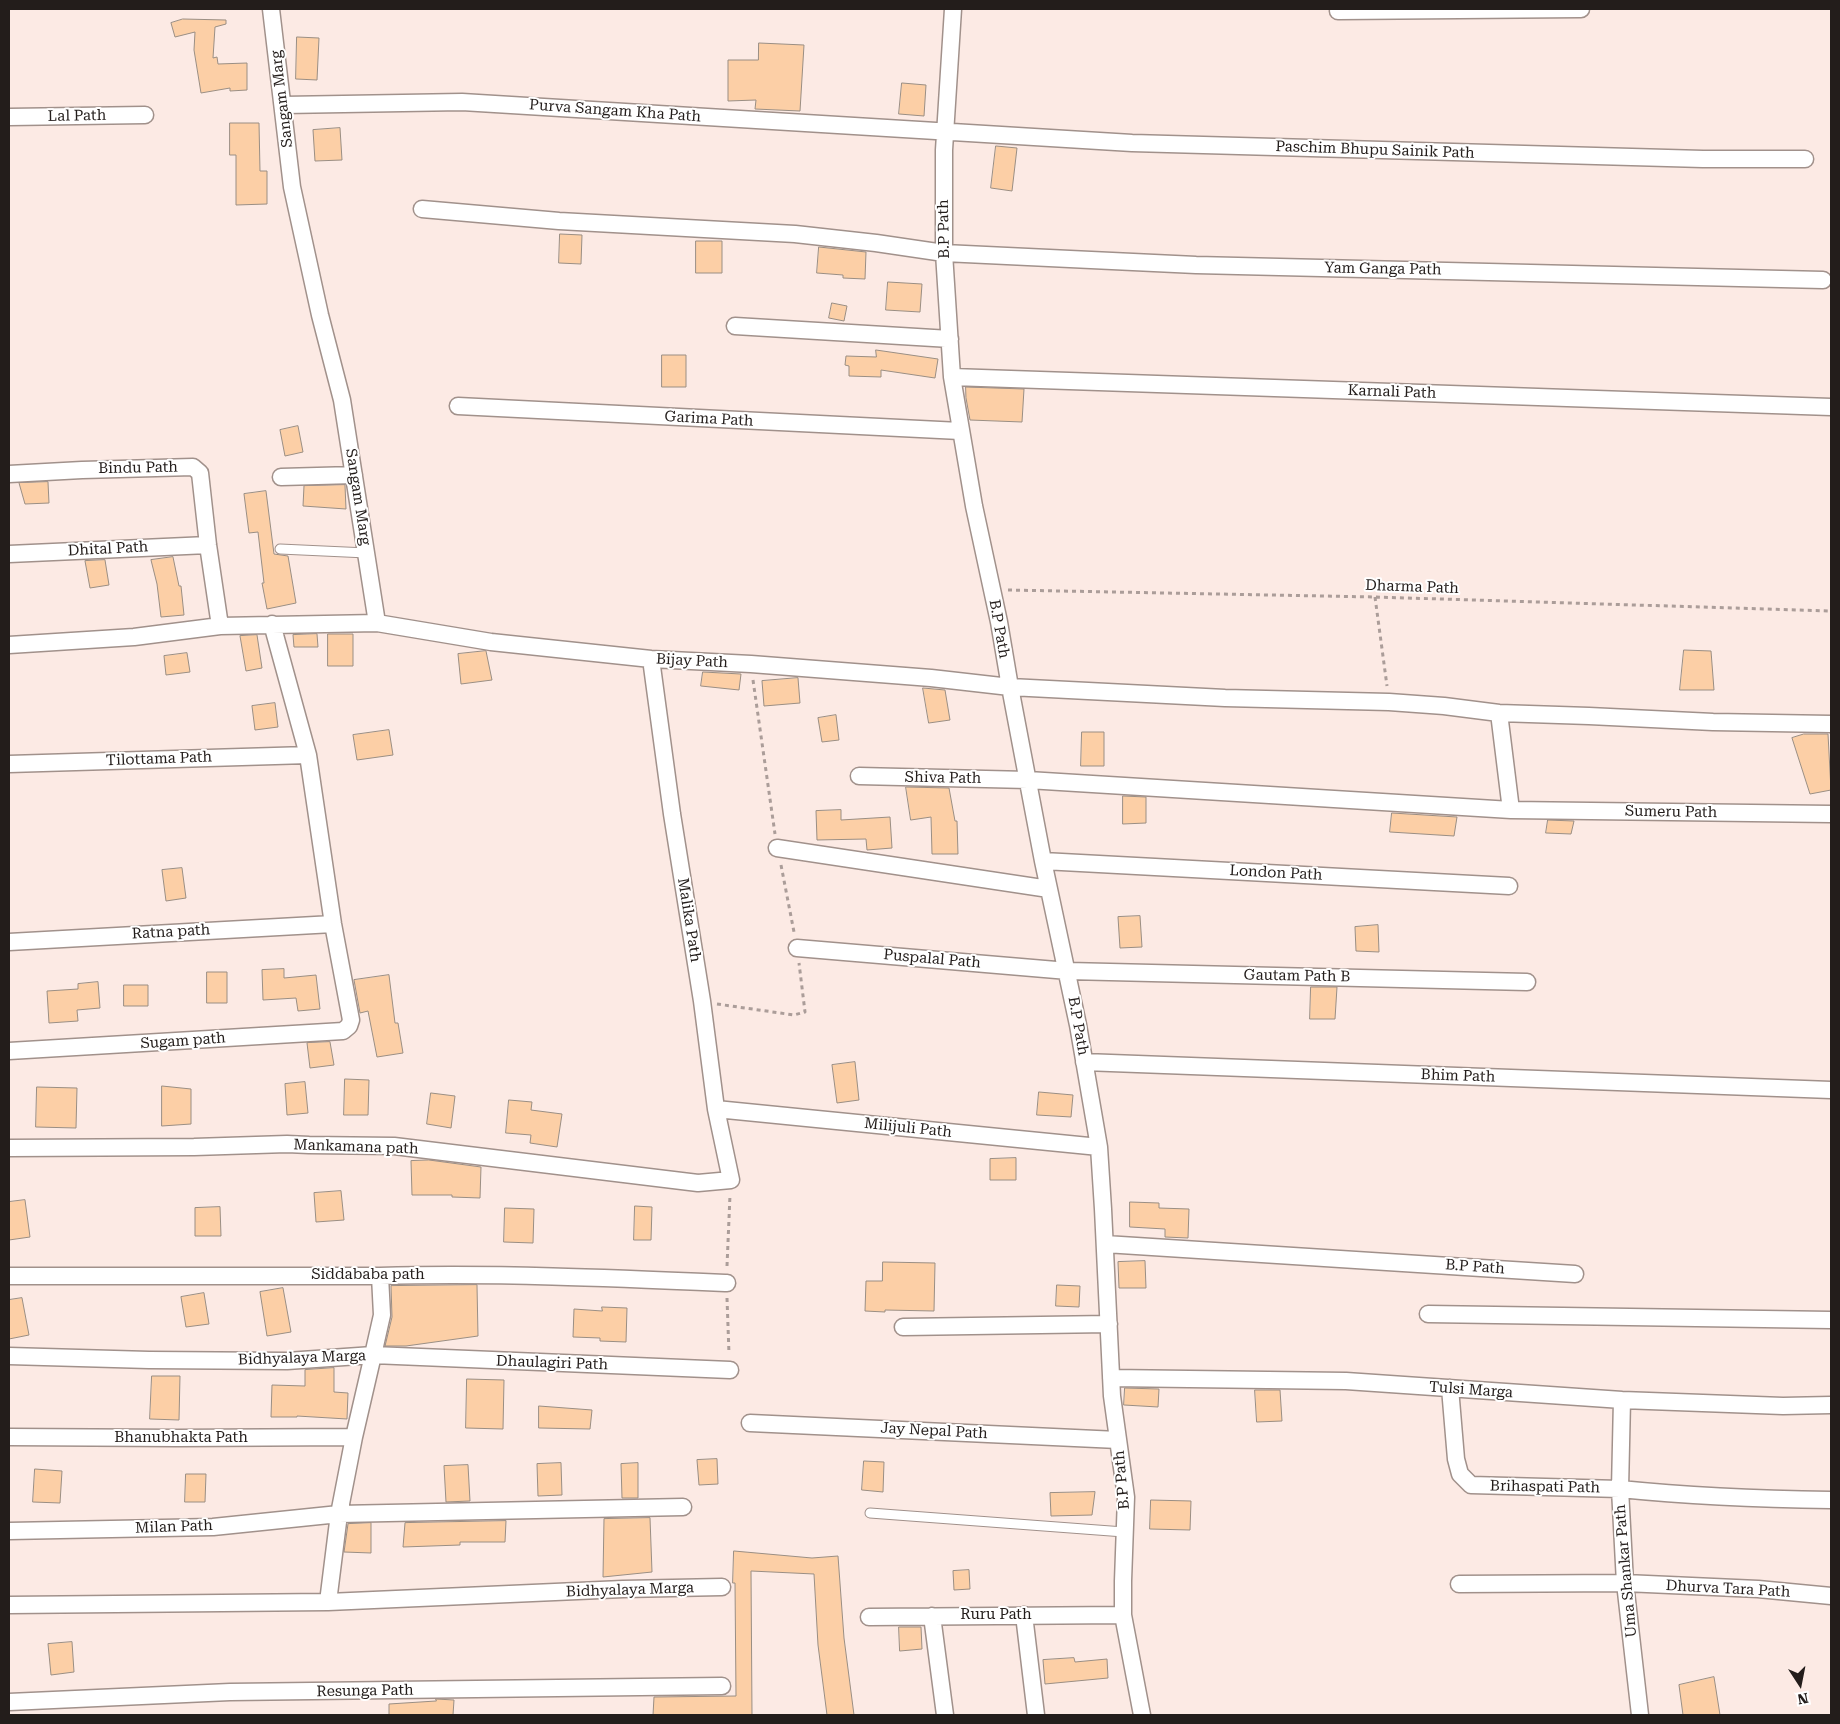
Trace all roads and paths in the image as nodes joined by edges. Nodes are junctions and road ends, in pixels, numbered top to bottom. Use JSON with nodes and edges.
{"nodes":[{"id":1,"x":272,"y":9,"type":"edge"},
{"id":2,"x":953,"y":9,"type":"edge"},
{"id":3,"x":1582,"y":9,"type":"edge"},
{"id":4,"x":1338,"y":11,"type":"dead end"},
{"id":5,"x":284,"y":105,"type":"junction"},
{"id":6,"x":145,"y":115,"type":"dead end"},
{"id":7,"x":9,"y":117,"type":"edge"},
{"id":8,"x":945,"y":132,"type":"junction"},
{"id":9,"x":1804,"y":158,"type":"dead end"},
{"id":10,"x":422,"y":210,"type":"dead end"},
{"id":11,"x":944,"y":253,"type":"junction"},
{"id":12,"x":1823,"y":280,"type":"dead end"},
{"id":13,"x":734,"y":326,"type":"dead end"},
{"id":14,"x":950,"y":339,"type":"junction"},
{"id":15,"x":952,"y":378,"type":"junction"},
{"id":16,"x":458,"y":406,"type":"dead end"},
{"id":17,"x":1831,"y":407,"type":"edge"},
{"id":18,"x":960,"y":431,"type":"junction"},
{"id":19,"x":9,"y":474,"type":"edge"},
{"id":20,"x":354,"y":475,"type":"junction"},
{"id":21,"x":281,"y":477,"type":"dead end"},
{"id":22,"x":208,"y":545,"type":"junction"},
{"id":23,"x":280,"y":549,"type":"dead end"},
{"id":24,"x":367,"y":553,"type":"junction"},
{"id":25,"x":9,"y":554,"type":"edge"},
{"id":26,"x":992,"y":589,"type":"junction"},
{"id":27,"x":1375,"y":597,"type":"junction"},
{"id":28,"x":1831,"y":611,"type":"edge"},
{"id":29,"x":377,"y":623,"type":"junction"},
{"id":30,"x":272,"y":624,"type":"junction"},
{"id":31,"x":220,"y":626,"type":"junction"},
{"id":32,"x":9,"y":645,"type":"edge"},
{"id":33,"x":651,"y":659,"type":"junction"},
{"id":34,"x":751,"y":664,"type":"junction"},
{"id":35,"x":1010,"y":687,"type":"junction"},
{"id":36,"x":1389,"y":702,"type":"junction"},
{"id":37,"x":1499,"y":714,"type":"junction"},
{"id":38,"x":1831,"y":724,"type":"edge"},
{"id":39,"x":308,"y":755,"type":"junction"},
{"id":40,"x":9,"y":764,"type":"edge"},
{"id":41,"x":858,"y":776,"type":"dead end"},
{"id":42,"x":1028,"y":780,"type":"junction"},
{"id":43,"x":1512,"y":810,"type":"junction"},
{"id":44,"x":1831,"y":814,"type":"edge"},
{"id":45,"x":777,"y":848,"type":"junction"},
{"id":46,"x":1043,"y":861,"type":"junction"},
{"id":47,"x":1508,"y":886,"type":"dead end"},
{"id":48,"x":1049,"y":889,"type":"junction"},
{"id":49,"x":333,"y":924,"type":"junction"},
{"id":50,"x":9,"y":942,"type":"edge"},
{"id":51,"x":797,"y":948,"type":"junction"},
{"id":52,"x":1068,"y":971,"type":"junction"},
{"id":53,"x":1527,"y":982,"type":"dead end"},
{"id":54,"x":702,"y":1001,"type":"junction"},
{"id":55,"x":9,"y":1051,"type":"edge"},
{"id":56,"x":1084,"y":1062,"type":"junction"},
{"id":57,"x":1831,"y":1090,"type":"edge"},
{"id":58,"x":716,"y":1108,"type":"junction"},
{"id":59,"x":1098,"y":1147,"type":"junction"},
{"id":60,"x":9,"y":1148,"type":"edge"},
{"id":61,"x":731,"y":1180,"type":"joint"},
{"id":62,"x":1105,"y":1244,"type":"junction"},
{"id":63,"x":1575,"y":1274,"type":"dead end"},
{"id":64,"x":9,"y":1276,"type":"edge"},
{"id":65,"x":380,"y":1276,"type":"junction"},
{"id":66,"x":727,"y":1283,"type":"dead end"},
{"id":67,"x":1428,"y":1314,"type":"dead end"},
{"id":68,"x":1831,"y":1320,"type":"edge"},
{"id":69,"x":1109,"y":1324,"type":"junction"},
{"id":70,"x":903,"y":1327,"type":"dead end"},
{"id":71,"x":373,"y":1355,"type":"junction"},
{"id":72,"x":9,"y":1356,"type":"edge"},
{"id":73,"x":730,"y":1370,"type":"dead end"},
{"id":74,"x":1111,"y":1378,"type":"junction"},
{"id":75,"x":1450,"y":1388,"type":"junction"},
{"id":76,"x":1622,"y":1400,"type":"junction"},
{"id":77,"x":1831,"y":1405,"type":"edge"},
{"id":78,"x":750,"y":1423,"type":"dead end"},
{"id":79,"x":9,"y":1437,"type":"edge"},
{"id":80,"x":354,"y":1437,"type":"junction"},
{"id":81,"x":1118,"y":1440,"type":"junction"},
{"id":82,"x":1620,"y":1489,"type":"junction"},
{"id":83,"x":1831,"y":1500,"type":"edge"},
{"id":84,"x":682,"y":1508,"type":"dead end"},
{"id":85,"x":870,"y":1513,"type":"dead end"},
{"id":86,"x":339,"y":1514,"type":"junction"},
{"id":87,"x":9,"y":1531,"type":"edge"},
{"id":88,"x":1124,"y":1532,"type":"junction"},
{"id":89,"x":1625,"y":1583,"type":"junction"},
{"id":90,"x":1459,"y":1584,"type":"dead end"},
{"id":91,"x":722,"y":1587,"type":"dead end"},
{"id":92,"x":1831,"y":1596,"type":"edge"},
{"id":93,"x":328,"y":1602,"type":"junction"},
{"id":94,"x":9,"y":1605,"type":"edge"},
{"id":95,"x":1123,"y":1614,"type":"junction"},
{"id":96,"x":1024,"y":1615,"type":"junction"},
{"id":97,"x":932,"y":1616,"type":"junction"},
{"id":98,"x":869,"y":1618,"type":"dead end"},
{"id":99,"x":722,"y":1686,"type":"dead end"},
{"id":100,"x":9,"y":1702,"type":"edge"},
{"id":101,"x":945,"y":1715,"type":"edge"},
{"id":102,"x":1036,"y":1715,"type":"edge"},
{"id":103,"x":1142,"y":1715,"type":"edge"},
{"id":104,"x":1640,"y":1715,"type":"edge"}],
"edges":[{"from":1,"to":5,"type":"street","name":"Sangam Marg"},
{"from":2,"to":8,"type":"street","name":"B.P Path"},
{"from":3,"to":4,"type":"street"},
{"from":5,"to":8,"type":"street","name":"Purva Sangam Kha Path"},
{"from":5,"to":20,"type":"street","name":"Sangam Marg"},
{"from":6,"to":7,"type":"street","name":"Lal Path"},
{"from":8,"to":9,"type":"street","name":"Paschim Bhupu Sainik Path"},
{"from":8,"to":11,"type":"street","name":"B.P Path"},
{"from":10,"to":11,"type":"street","name":"Yam Ganga Path"},
{"from":11,"to":12,"type":"street","name":"Yam Ganga Path"},
{"from":11,"to":14,"type":"street","name":"B.P Path"},
{"from":13,"to":14,"type":"street"},
{"from":14,"to":15,"type":"street","name":"B.P Path"},
{"from":15,"to":17,"type":"street","name":"Karnali Path"},
{"from":15,"to":18,"type":"street","name":"B.P Path"},
{"from":16,"to":18,"type":"street","name":"Garima Path"},
{"from":18,"to":26,"type":"street","name":"B.P Path"},
{"from":19,"to":22,"type":"street","name":"Bindu Path"},
{"from":20,"to":21,"type":"street"},
{"from":20,"to":24,"type":"street","name":"Sangam Marg"},
{"from":22,"to":25,"type":"street","name":"Dhital Path"},
{"from":22,"to":31,"type":"street","name":"Bindu Path"},
{"from":23,"to":24,"type":"lane"},
{"from":24,"to":29,"type":"street","name":"Sangam Marg"},
{"from":26,"to":27,"type":"path","name":"Dharma Path"},
{"from":26,"to":35,"type":"street","name":"B.P Path"},
{"from":27,"to":28,"type":"path","name":"Dharma Path"},
{"from":27,"to":36,"type":"path"},
{"from":29,"to":30,"type":"street"},
{"from":29,"to":33,"type":"street","name":"Bijay Path"},
{"from":30,"to":31,"type":"street"},
{"from":30,"to":39,"type":"street"},
{"from":31,"to":32,"type":"street"},
{"from":33,"to":34,"type":"street","name":"Bijay Path"},
{"from":33,"to":54,"type":"street","name":"Malika Path"},
{"from":34,"to":35,"type":"street","name":"Bijay Path"},
{"from":34,"to":45,"type":"path"},
{"from":35,"to":36,"type":"street","name":"Bijay Path"},
{"from":35,"to":42,"type":"street","name":"B.P Path"},
{"from":36,"to":37,"type":"street","name":"Bijay Path"},
{"from":37,"to":38,"type":"street","name":"Bijay Path"},
{"from":37,"to":43,"type":"street"},
{"from":39,"to":40,"type":"street","name":"Tilottama Path"},
{"from":39,"to":49,"type":"street"},
{"from":41,"to":42,"type":"street","name":"Shiva Path"},
{"from":42,"to":43,"type":"street","name":"Shiva Path"},
{"from":42,"to":46,"type":"street","name":"B.P Path"},
{"from":43,"to":44,"type":"street","name":"Sumeru Path"},
{"from":45,"to":48,"type":"street"},
{"from":45,"to":51,"type":"path"},
{"from":46,"to":47,"type":"street","name":"London Path"},
{"from":46,"to":48,"type":"street","name":"B.P Path"},
{"from":48,"to":52,"type":"street","name":"B.P Path"},
{"from":49,"to":50,"type":"street","name":"Ratna path"},
{"from":49,"to":55,"type":"street","name":"Sugam path"},
{"from":51,"to":52,"type":"street","name":"Puspalal Path"},
{"from":51,"to":54,"type":"path"},
{"from":52,"to":53,"type":"street","name":"Gautam Path B"},
{"from":52,"to":56,"type":"street","name":"B.P Path"},
{"from":54,"to":58,"type":"street","name":"Malika Path"},
{"from":56,"to":57,"type":"street","name":"Bhim Path"},
{"from":56,"to":59,"type":"street","name":"B.P Path"},
{"from":58,"to":59,"type":"street","name":"Milijuli Path"},
{"from":58,"to":61,"type":"street","name":"Malika Path"},
{"from":59,"to":62,"type":"street","name":"B.P Path"},
{"from":60,"to":61,"type":"street","name":"Mankamana path"},
{"from":62,"to":63,"type":"street","name":"B.P Path"},
{"from":62,"to":69,"type":"street","name":"B.P Path"},
{"from":64,"to":65,"type":"street","name":"Siddababa path"},
{"from":65,"to":66,"type":"street","name":"Siddababa path"},
{"from":65,"to":71,"type":"street"},
{"from":67,"to":68,"type":"street"},
{"from":69,"to":70,"type":"street"},
{"from":69,"to":74,"type":"street","name":"B.P Path"},
{"from":71,"to":72,"type":"street","name":"Bidhyalaya Marga"},
{"from":71,"to":73,"type":"street","name":"Dhaulagiri Path"},
{"from":71,"to":80,"type":"street","name":"Bidhyalaya Marga"},
{"from":74,"to":75,"type":"street","name":"Tulsi Marga"},
{"from":74,"to":81,"type":"street","name":"B.P Path"},
{"from":75,"to":76,"type":"street","name":"Tulsi Marga"},
{"from":75,"to":82,"type":"street","name":"Brihaspati Path"},
{"from":76,"to":77,"type":"street","name":"Tulsi Marga"},
{"from":76,"to":82,"type":"street"},
{"from":78,"to":81,"type":"street","name":"Jay Nepal Path"},
{"from":79,"to":80,"type":"street","name":"Bhanubhakta Path"},
{"from":80,"to":86,"type":"street","name":"Bidhyalaya Marga"},
{"from":81,"to":88,"type":"street","name":"B.P Path"},
{"from":82,"to":83,"type":"street","name":"Uma Shankar Path"},
{"from":82,"to":89,"type":"street","name":"Uma Shankar Path"},
{"from":84,"to":86,"type":"street","name":"Milan Path"},
{"from":85,"to":88,"type":"lane"},
{"from":86,"to":87,"type":"street","name":"Milan Path"},
{"from":86,"to":93,"type":"street","name":"Bidhyalaya Marga"},
{"from":88,"to":95,"type":"street","name":"B.P Path"},
{"from":89,"to":90,"type":"street","name":"Dhurva Tara Path"},
{"from":89,"to":92,"type":"street","name":"Dhurva Tara Path"},
{"from":89,"to":104,"type":"street","name":"Uma Shankar Path"},
{"from":91,"to":93,"type":"street","name":"Bidhyalaya Marga"},
{"from":93,"to":94,"type":"street","name":"Bidhyalaya Marga"},
{"from":95,"to":96,"type":"street","name":"Ruru Path"},
{"from":95,"to":103,"type":"street","name":"B.P Path"},
{"from":96,"to":97,"type":"street","name":"Ruru Path"},
{"from":96,"to":102,"type":"street"},
{"from":97,"to":98,"type":"street","name":"Ruru Path"},
{"from":97,"to":101,"type":"street"},
{"from":99,"to":100,"type":"street","name":"Resunga Path"}]}
